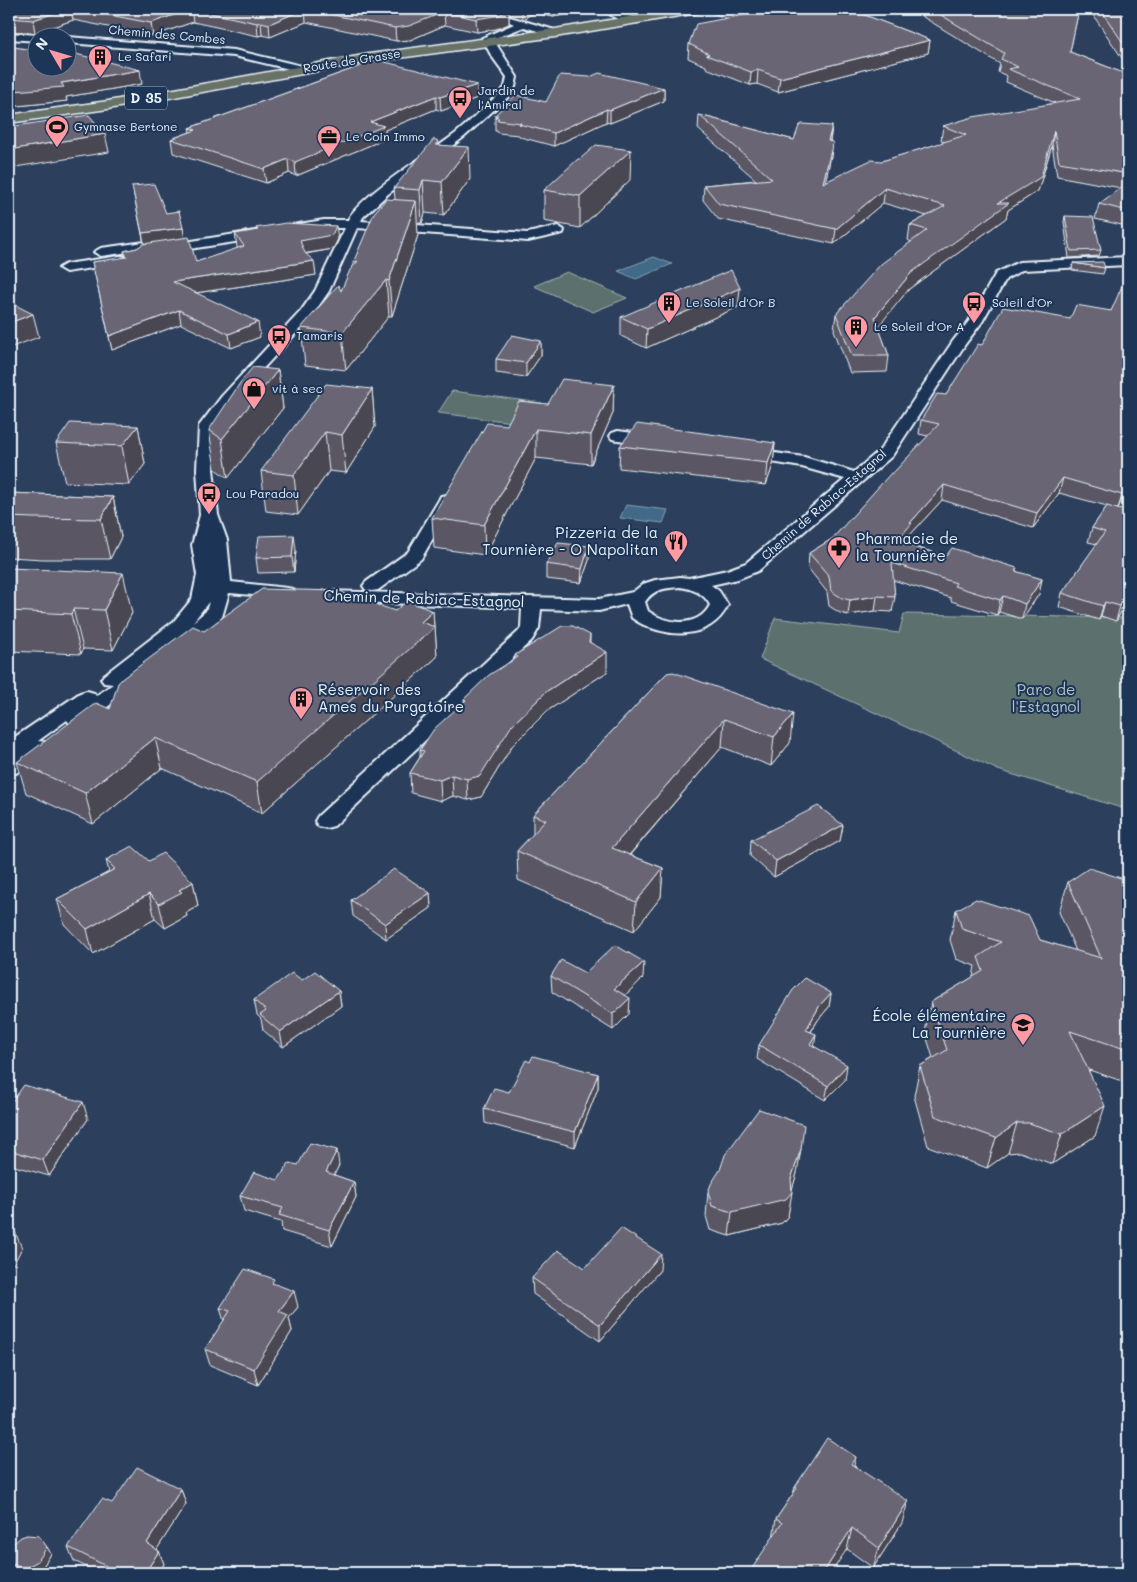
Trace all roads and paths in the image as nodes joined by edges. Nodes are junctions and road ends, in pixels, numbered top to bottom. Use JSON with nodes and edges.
{"nodes":[{"id":1,"x":608,"y":9,"type":"edge"},
{"id":2,"x":613,"y":9,"type":"edge"},
{"id":3,"x":697,"y":9,"type":"edge"},
{"id":4,"x":642,"y":19,"type":"junction"},
{"id":5,"x":510,"y":20,"type":"edge"},
{"id":6,"x":523,"y":24,"type":"junction"},
{"id":7,"x":555,"y":33,"type":"junction"},
{"id":8,"x":9,"y":36,"type":"edge"},
{"id":9,"x":28,"y":37,"type":"edge"},
{"id":10,"x":78,"y":41,"type":"edge"},
{"id":11,"x":491,"y":46,"type":"junction"},
{"id":12,"x":265,"y":60,"type":"junction"},
{"id":13,"x":302,"y":69,"type":"junction"},
{"id":14,"x":282,"y":72,"type":"junction"},
{"id":15,"x":9,"y":118,"type":"edge"},
{"id":16,"x":355,"y":220,"type":"junction"},
{"id":17,"x":558,"y":230,"type":"dead end"},
{"id":18,"x":78,"y":254,"type":"dead end"},
{"id":19,"x":1128,"y":254,"type":"edge"},
{"id":20,"x":1087,"y":260,"type":"junction"},
{"id":21,"x":1128,"y":261,"type":"edge"},
{"id":22,"x":66,"y":268,"type":"dead end"},
{"id":23,"x":960,"y":340,"type":"junction"},
{"id":24,"x":618,"y":436,"type":"dead end"},
{"id":25,"x":667,"y":443,"type":"edge"},
{"id":26,"x":735,"y":452,"type":"edge"},
{"id":27,"x":858,"y":478,"type":"junction"},
{"id":28,"x":456,"y":486,"type":"edge"},
{"id":29,"x":209,"y":515,"type":"junction"},
{"id":30,"x":752,"y":567,"type":"junction"},
{"id":31,"x":690,"y":583,"type":"junction"},
{"id":32,"x":372,"y":586,"type":"dead end"},
{"id":33,"x":222,"y":587,"type":"junction"},
{"id":34,"x":304,"y":596,"type":"junction"},
{"id":35,"x":638,"y":596,"type":"junction"},
{"id":36,"x":717,"y":600,"type":"junction"},
{"id":37,"x":532,"y":603,"type":"junction"},
{"id":38,"x":218,"y":605,"type":"junction"},
{"id":39,"x":599,"y":605,"type":"junction"},
{"id":40,"x":644,"y":618,"type":"junction"},
{"id":41,"x":9,"y":749,"type":"edge"},
{"id":42,"x":9,"y":768,"type":"edge"},
{"id":43,"x":326,"y":821,"type":"dead end"}],
"edges":[{"from":1,"to":4,"type":"street"},
{"from":2,"to":4,"type":"street"},
{"from":3,"to":4,"type":"main road","name":"Route de Grasse","number":"D 35"},
{"from":4,"to":7,"type":"main road","name":"Route de Grasse","number":"D 35"},
{"from":5,"to":6,"type":"street"},
{"from":6,"to":7,"type":"street"},
{"from":6,"to":11,"type":"street"},
{"from":7,"to":11,"type":"main road","name":"Route de Grasse","number":"D 35"},
{"from":8,"to":9,"type":"street"},
{"from":10,"to":12,"type":"street","name":"Chemin des Combes"},
{"from":11,"to":13,"type":"main road","name":"Route de Grasse","number":"D 35"},
{"from":11,"to":16,"type":"street"},
{"from":12,"to":13,"type":"street","name":"Chemin des Combes"},
{"from":12,"to":14,"type":"street","name":"Chemin des Combes"},
{"from":13,"to":14,"type":"main road","name":"Route de Grasse","number":"D 35"},
{"from":14,"to":15,"type":"main road","name":"Route de Grasse","number":"D 35"},
{"from":16,"to":17,"type":"street"},
{"from":16,"to":18,"type":"street"},
{"from":16,"to":22,"type":"street"},
{"from":16,"to":29,"type":"street"},
{"from":19,"to":20,"type":"street","name":"Chemin de Rabiac-Estagnol"},
{"from":20,"to":21,"type":"street","name":"Chemin de Rabiac-Estagnol"},
{"from":20,"to":23,"type":"street","name":"Chemin de Rabiac-Estagnol"},
{"from":20,"to":23,"type":"street","name":"Chemin de Rabiac-Estagnol"},
{"from":23,"to":27,"type":"street","name":"Chemin de Rabiac-Estagnol"},
{"from":24,"to":25,"type":"street"},
{"from":26,"to":27,"type":"street"},
{"from":27,"to":30,"type":"street","name":"Chemin de Rabiac-Estagnol"},
{"from":28,"to":32,"type":"street"},
{"from":29,"to":33,"type":"street"},
{"from":29,"to":38,"type":"street"},
{"from":30,"to":31,"type":"street","name":"Chemin de Rabiac-Estagnol"},
{"from":30,"to":36,"type":"street","name":"Chemin de Rabiac-Estagnol"},
{"from":31,"to":35,"type":"street","name":"Chemin de Rabiac-Estagnol"},
{"from":31,"to":36,"type":"street"},
{"from":33,"to":34,"type":"street","name":"Chemin de Rabiac-Estagnol"},
{"from":33,"to":38,"type":"street"},
{"from":34,"to":37,"type":"street","name":"Chemin de Rabiac-Estagnol"},
{"from":34,"to":38,"type":"street","name":"Chemin de Rabiac-Estagnol"},
{"from":35,"to":39,"type":"street","name":"Chemin de Rabiac-Estagnol"},
{"from":35,"to":40,"type":"street"},
{"from":36,"to":40,"type":"street","name":"Chemin de Rabiac-Estagnol"},
{"from":37,"to":39,"type":"street","name":"Chemin de Rabiac-Estagnol"},
{"from":37,"to":43,"type":"street"},
{"from":38,"to":41,"type":"street"},
{"from":38,"to":42,"type":"street"},
{"from":39,"to":40,"type":"street","name":"Chemin de Rabiac-Estagnol"}]}
